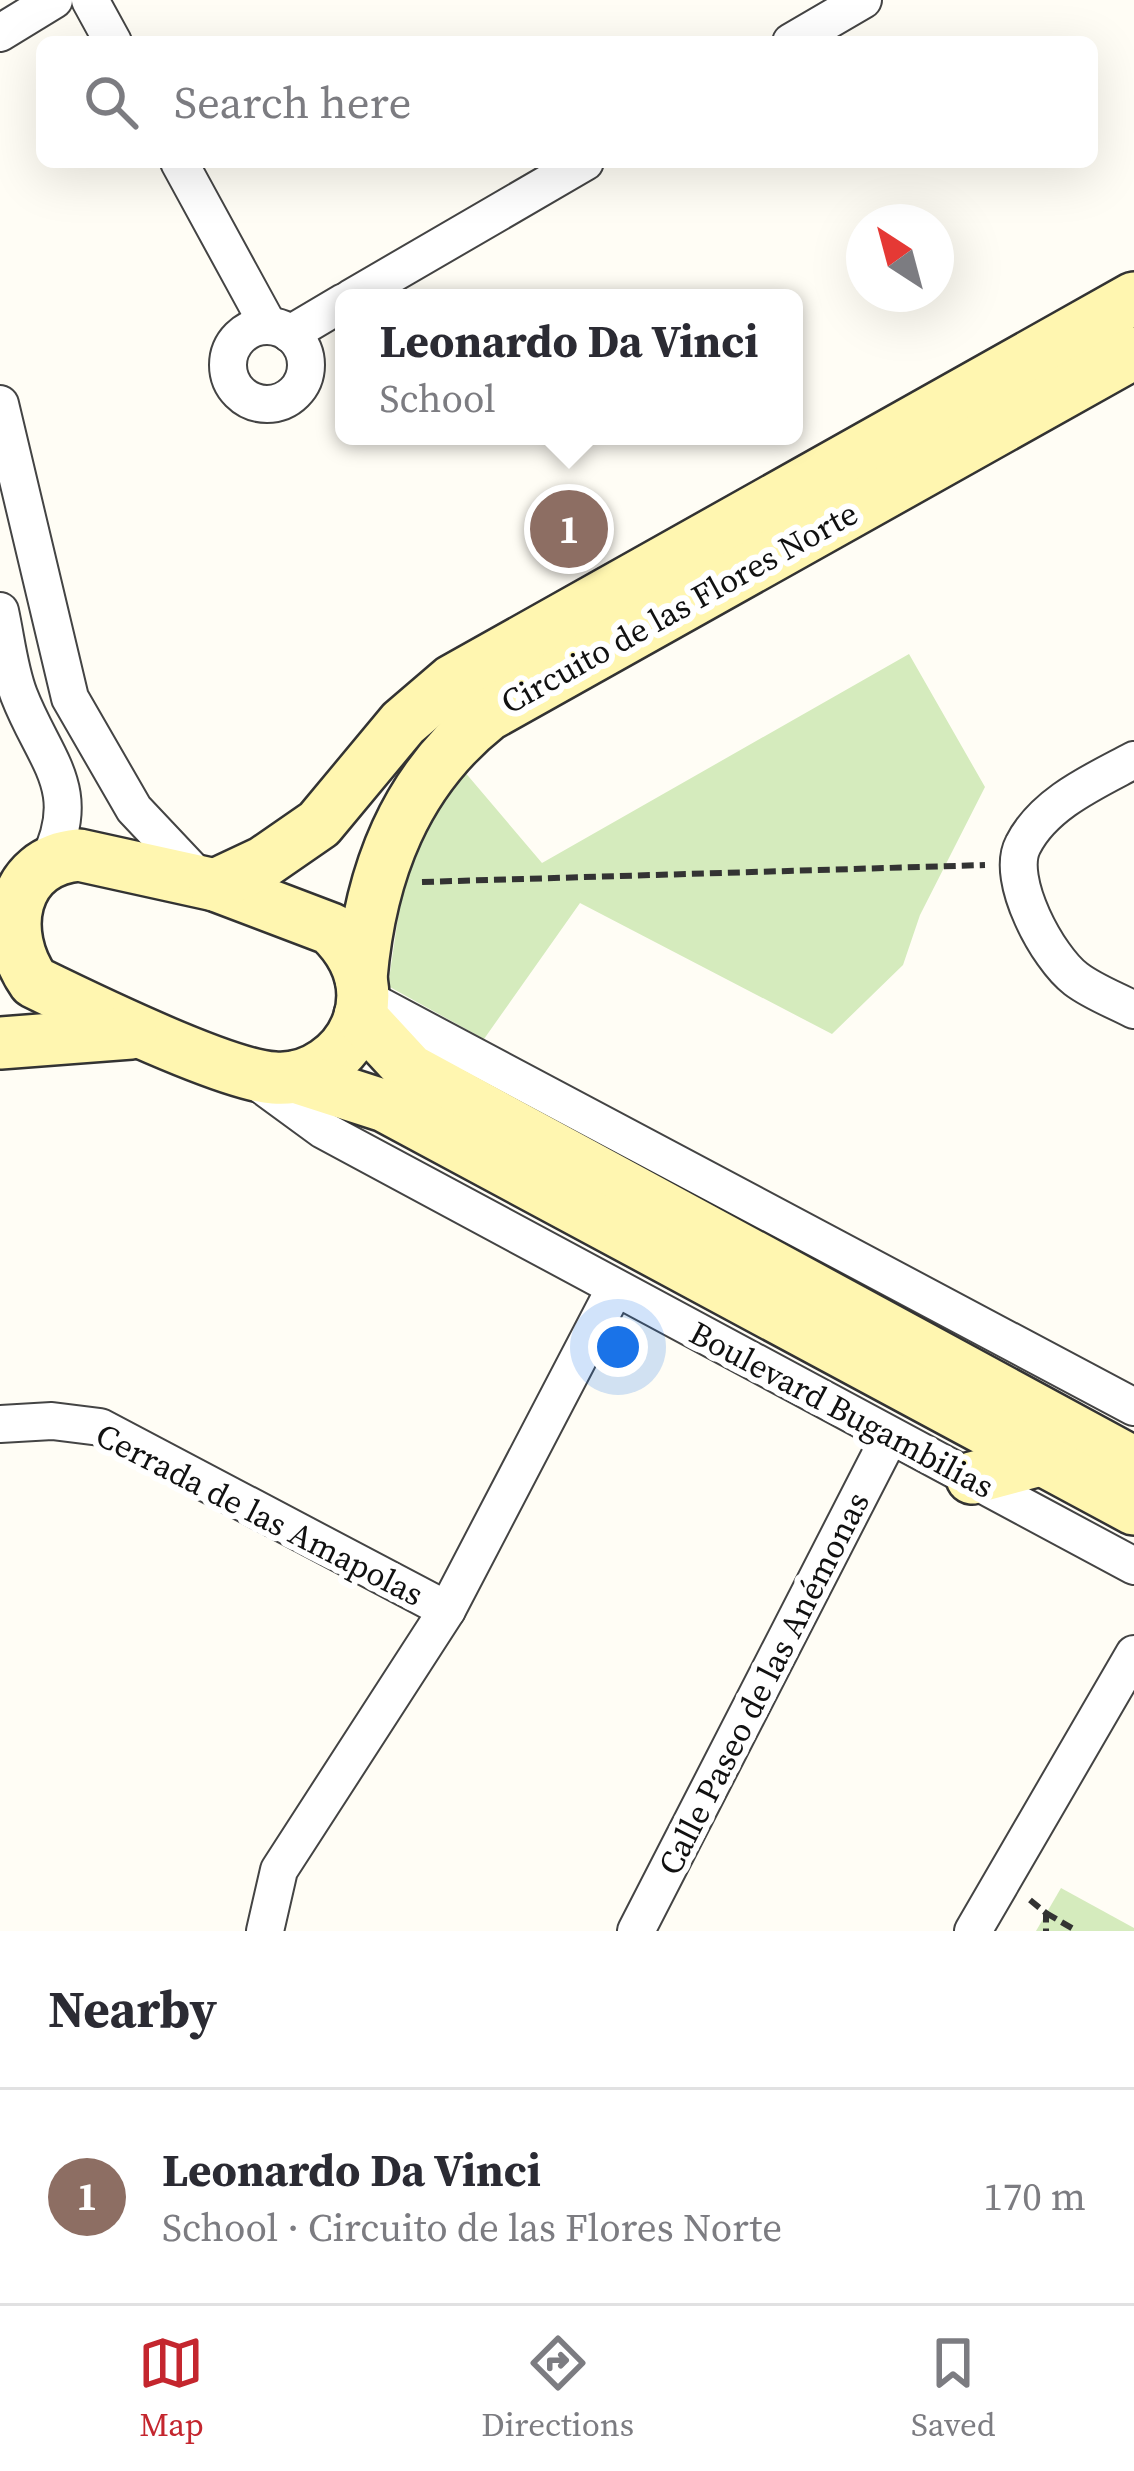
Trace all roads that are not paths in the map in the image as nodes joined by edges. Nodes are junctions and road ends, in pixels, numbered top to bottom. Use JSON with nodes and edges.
{"nodes":[{"id":1,"x":54,"y":0,"type":"edge"},
{"id":2,"x":90,"y":0,"type":"edge"},
{"id":3,"x":863,"y":0,"type":"edge"},
{"id":4,"x":0,"y":33,"type":"edge"},
{"id":5,"x":110,"y":36,"type":"edge"},
{"id":6,"x":801,"y":36,"type":"edge"},
{"id":7,"x":183,"y":168,"type":"edge"},
{"id":8,"x":575,"y":168,"type":"edge"},
{"id":9,"x":367,"y":289,"type":"edge"},
{"id":10,"x":1134,"y":298,"type":"edge"},
{"id":11,"x":335,"y":305,"type":"edge"},
{"id":12,"x":1134,"y":353,"type":"edge"},
{"id":13,"x":0,"y":404,"type":"edge"},
{"id":14,"x":736,"y":546,"type":"junction"},
{"id":15,"x":0,"y":611,"type":"edge"},
{"id":16,"x":1134,"y":760,"type":"edge"},
{"id":17,"x":319,"y":824,"type":"junction"},
{"id":18,"x":48,"y":862,"type":"junction"},
{"id":19,"x":381,"y":872,"type":"junction"},
{"id":20,"x":209,"y":884,"type":"junction"},
{"id":21,"x":4,"y":918,"type":"edge"},
{"id":22,"x":361,"y":997,"type":"junction"},
{"id":23,"x":1134,"y":1010,"type":"edge"},
{"id":24,"x":153,"y":1034,"type":"junction"},
{"id":25,"x":0,"y":1043,"type":"edge"},
{"id":26,"x":241,"y":1070,"type":"junction"},
{"id":27,"x":295,"y":1077,"type":"junction"},
{"id":28,"x":614,"y":1290,"type":"junction"},
{"id":29,"x":1134,"y":1407,"type":"edge"},
{"id":30,"x":0,"y":1424,"type":"edge"},
{"id":31,"x":890,"y":1436,"type":"junction"},
{"id":32,"x":1036,"y":1461,"type":"junction"},
{"id":33,"x":1134,"y":1463,"type":"edge"},
{"id":34,"x":972,"y":1478,"type":"junction"},
{"id":35,"x":1134,"y":1509,"type":"edge"},
{"id":36,"x":1134,"y":1566,"type":"edge"},
{"id":37,"x":447,"y":1610,"type":"junction"},
{"id":38,"x":1134,"y":1654,"type":"edge"},
{"id":39,"x":266,"y":1931,"type":"edge"},
{"id":40,"x":636,"y":1931,"type":"edge"},
{"id":41,"x":973,"y":1931,"type":"edge"}],
"edges":[{"from":1,"to":4,"type":"street"},
{"from":2,"to":5,"type":"street"},
{"from":3,"to":6,"type":"street"},
{"from":7,"to":11,"type":"street"},
{"from":8,"to":9,"type":"street"},
{"from":10,"to":14,"type":"street","name":"Circuito de las Flores Norte"},
{"from":12,"to":14,"type":"street","name":"Circuito de las Flores Norte"},
{"from":13,"to":20,"type":"street"},
{"from":14,"to":17,"type":"street","name":"Circuito de las Flores Norte"},
{"from":14,"to":19,"type":"street","name":"Circuito de las Flores Norte"},
{"from":15,"to":18,"type":"street"},
{"from":16,"to":23,"type":"street"},
{"from":17,"to":19,"type":"street"},
{"from":17,"to":20,"type":"street","name":"Circuito de las Flores Norte"},
{"from":18,"to":20,"type":"street"},
{"from":18,"to":21,"type":"street"},
{"from":19,"to":22,"type":"street","name":"Circuito de las Flores Norte"},
{"from":20,"to":22,"type":"street"},
{"from":21,"to":24,"type":"street","name":"Boulevard Bugambilias"},
{"from":22,"to":27,"type":"street"},
{"from":22,"to":29,"type":"street"},
{"from":22,"to":33,"type":"street"},
{"from":24,"to":25,"type":"street"},
{"from":24,"to":26,"type":"street","name":"Boulevard Bugambilias"},
{"from":26,"to":27,"type":"street","name":"Boulevard Bugambilias"},
{"from":26,"to":28,"type":"street","name":"Boulevard Bugambilias"},
{"from":27,"to":32,"type":"street","name":"Boulevard Bugambilias"},
{"from":28,"to":31,"type":"street","name":"Boulevard Bugambilias"},
{"from":28,"to":37,"type":"street"},
{"from":30,"to":37,"type":"street","name":"Cerrada de las Amapolas"},
{"from":31,"to":34,"type":"street","name":"Boulevard Bugambilias"},
{"from":31,"to":40,"type":"street","name":"Calle Paseo de las Anémonas"},
{"from":32,"to":34,"type":"street"},
{"from":32,"to":35,"type":"street","name":"Boulevard Bugambilias"},
{"from":34,"to":36,"type":"street","name":"Boulevard Bugambilias"},
{"from":37,"to":39,"type":"street"},
{"from":38,"to":41,"type":"street"}]}
